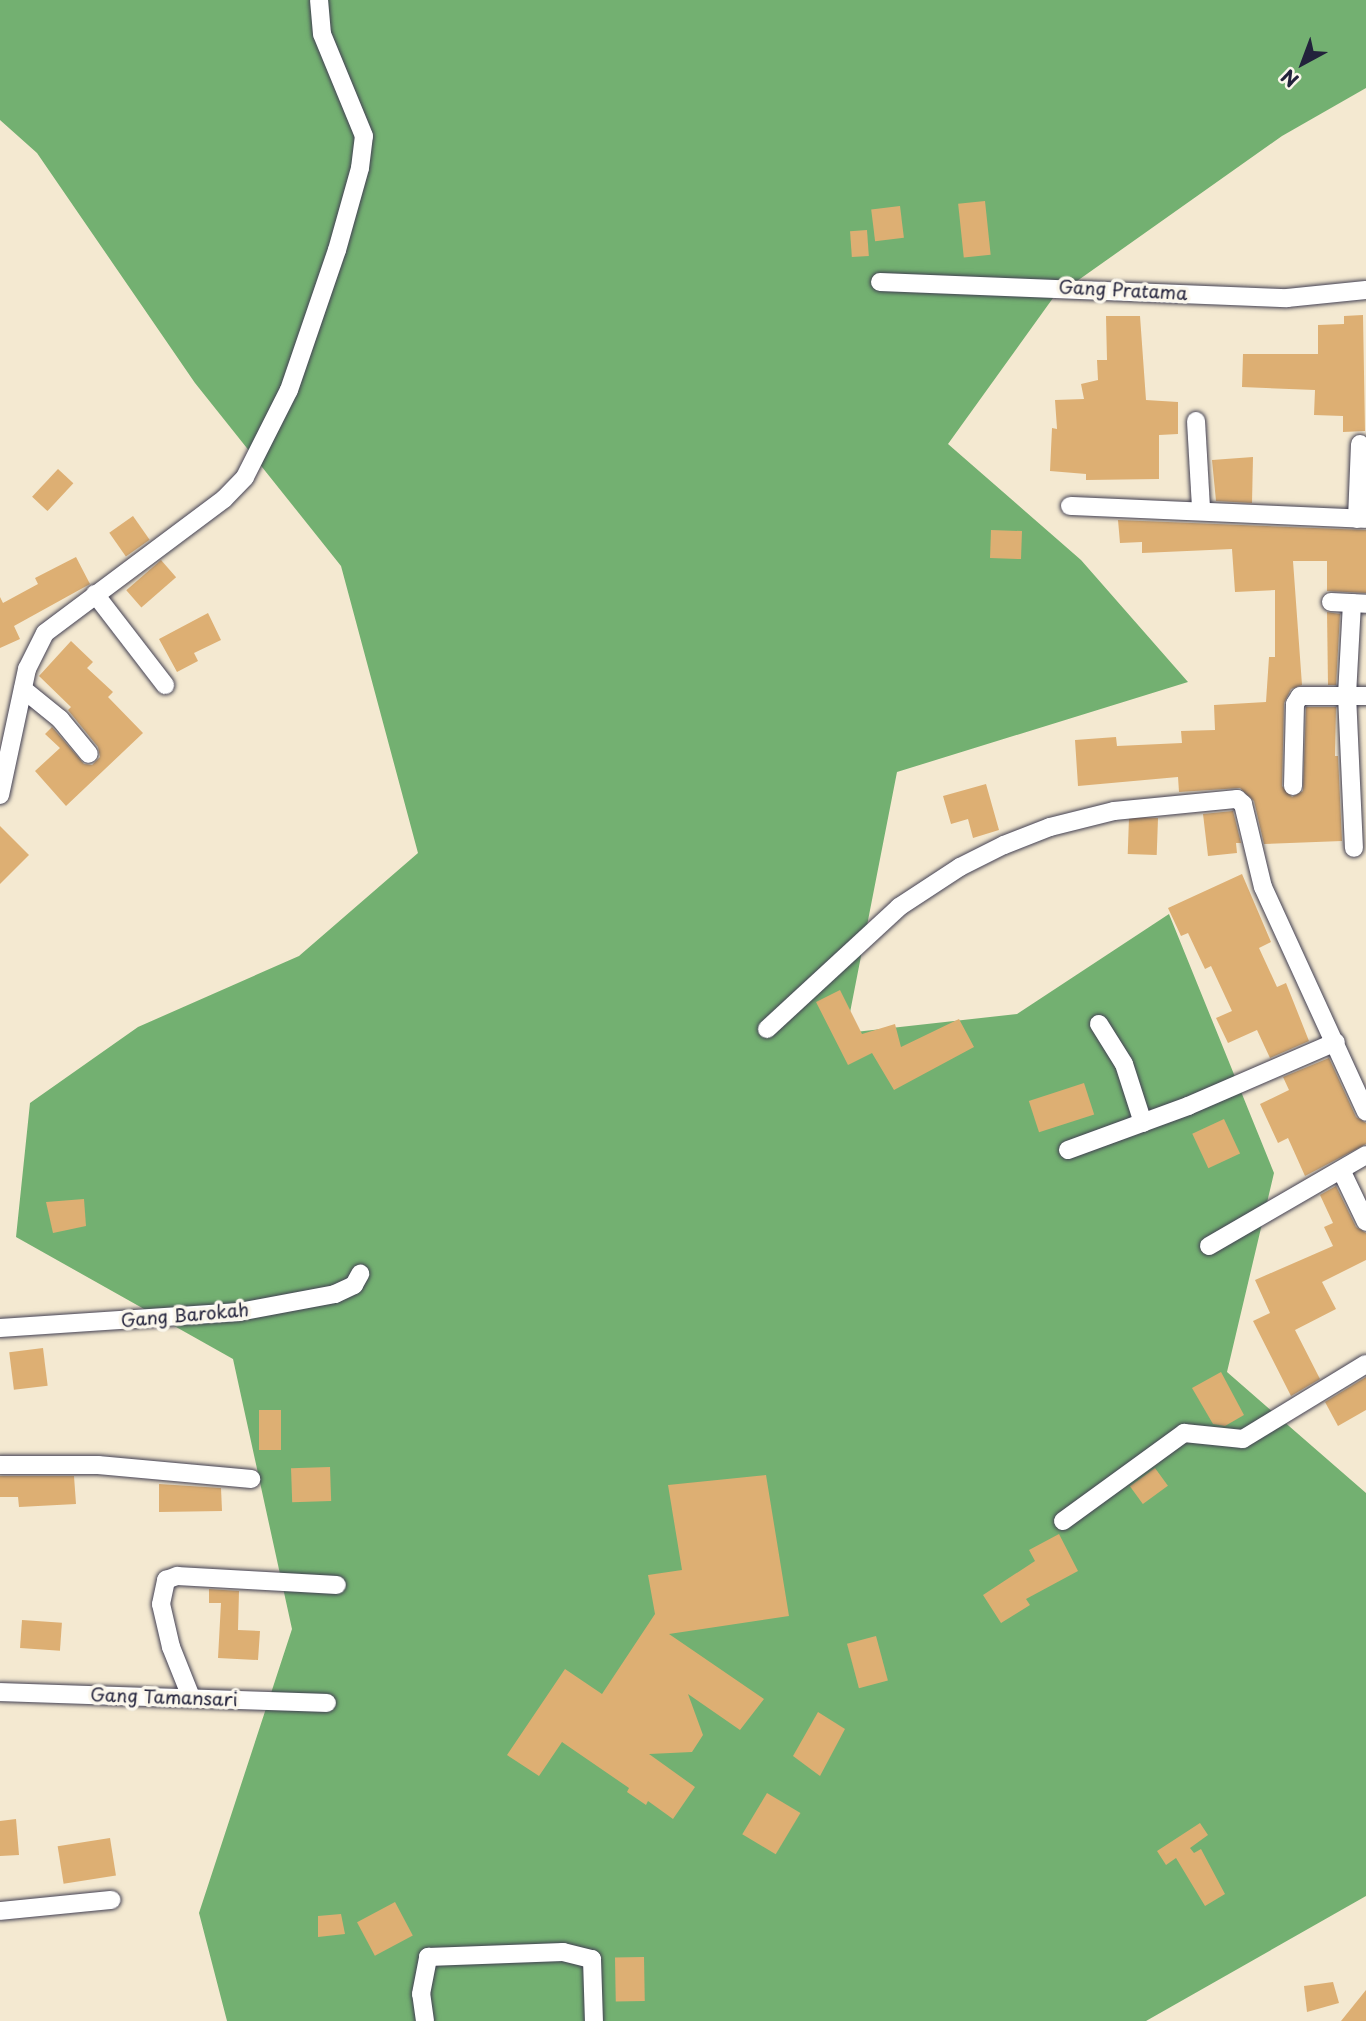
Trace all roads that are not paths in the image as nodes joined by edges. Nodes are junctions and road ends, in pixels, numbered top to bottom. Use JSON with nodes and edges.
{"nodes":[{"id":1,"x":318,"y":0,"type":"edge"},
{"id":2,"x":880,"y":282,"type":"dead end"},
{"id":3,"x":1366,"y":290,"type":"edge"},
{"id":4,"x":1196,"y":421,"type":"dead end"},
{"id":5,"x":1360,"y":444,"type":"dead end"},
{"id":6,"x":1070,"y":506,"type":"dead end"},
{"id":7,"x":1201,"y":509,"type":"junction"},
{"id":8,"x":1362,"y":519,"type":"edge"},
{"id":9,"x":95,"y":594,"type":"junction"},
{"id":10,"x":1331,"y":602,"type":"dead end"},
{"id":11,"x":1359,"y":604,"type":"edge"},
{"id":12,"x":165,"y":684,"type":"dead end"},
{"id":13,"x":23,"y":689,"type":"junction"},
{"id":14,"x":1347,"y":695,"type":"junction"},
{"id":15,"x":1366,"y":696,"type":"edge"},
{"id":16,"x":89,"y":754,"type":"dead end"},
{"id":17,"x":1293,"y":786,"type":"dead end"},
{"id":18,"x":1,"y":788,"type":"edge"},
{"id":19,"x":1354,"y":848,"type":"dead end"},
{"id":20,"x":1099,"y":1024,"type":"dead end"},
{"id":21,"x":767,"y":1029,"type":"dead end"},
{"id":22,"x":1336,"y":1042,"type":"junction"},
{"id":23,"x":1366,"y":1112,"type":"edge"},
{"id":24,"x":1143,"y":1123,"type":"junction"},
{"id":25,"x":1068,"y":1150,"type":"dead end"},
{"id":26,"x":1366,"y":1155,"type":"edge"},
{"id":27,"x":1342,"y":1172,"type":"junction"},
{"id":28,"x":1366,"y":1222,"type":"edge"},
{"id":29,"x":1209,"y":1246,"type":"dead end"},
{"id":30,"x":360,"y":1274,"type":"dead end"},
{"id":31,"x":0,"y":1328,"type":"edge"},
{"id":32,"x":1366,"y":1364,"type":"edge"},
{"id":33,"x":0,"y":1465,"type":"edge"},
{"id":34,"x":251,"y":1479,"type":"dead end"},
{"id":35,"x":1063,"y":1521,"type":"dead end"},
{"id":36,"x":337,"y":1585,"type":"dead end"},
{"id":37,"x":0,"y":1692,"type":"edge"},
{"id":38,"x":191,"y":1697,"type":"junction"},
{"id":39,"x":327,"y":1703,"type":"dead end"},
{"id":40,"x":111,"y":1900,"type":"dead end"},
{"id":41,"x":0,"y":1912,"type":"edge"},
{"id":42,"x":425,"y":2021,"type":"edge"},
{"id":43,"x":594,"y":2021,"type":"edge"}],
"edges":[{"from":1,"to":9,"type":"street"},
{"from":2,"to":3,"type":"street","name":"Gang Pratama"},
{"from":4,"to":7,"type":"street"},
{"from":5,"to":8,"type":"street"},
{"from":6,"to":7,"type":"street"},
{"from":7,"to":8,"type":"street"},
{"from":9,"to":12,"type":"street"},
{"from":9,"to":13,"type":"street"},
{"from":10,"to":11,"type":"street"},
{"from":11,"to":14,"type":"street"},
{"from":13,"to":16,"type":"street"},
{"from":13,"to":18,"type":"street"},
{"from":14,"to":15,"type":"street"},
{"from":14,"to":17,"type":"street"},
{"from":14,"to":19,"type":"street"},
{"from":20,"to":24,"type":"street"},
{"from":21,"to":22,"type":"street"},
{"from":22,"to":23,"type":"street"},
{"from":22,"to":24,"type":"street"},
{"from":24,"to":25,"type":"street"},
{"from":26,"to":27,"type":"street"},
{"from":27,"to":28,"type":"street"},
{"from":27,"to":29,"type":"street"},
{"from":30,"to":31,"type":"street","name":"Gang Barokah"},
{"from":32,"to":35,"type":"street"},
{"from":33,"to":34,"type":"street"},
{"from":36,"to":38,"type":"street"},
{"from":37,"to":38,"type":"street","name":"Gang Tamansari"},
{"from":38,"to":39,"type":"street","name":"Gang Tamansari"},
{"from":40,"to":41,"type":"street"},
{"from":42,"to":43,"type":"street"}]}
